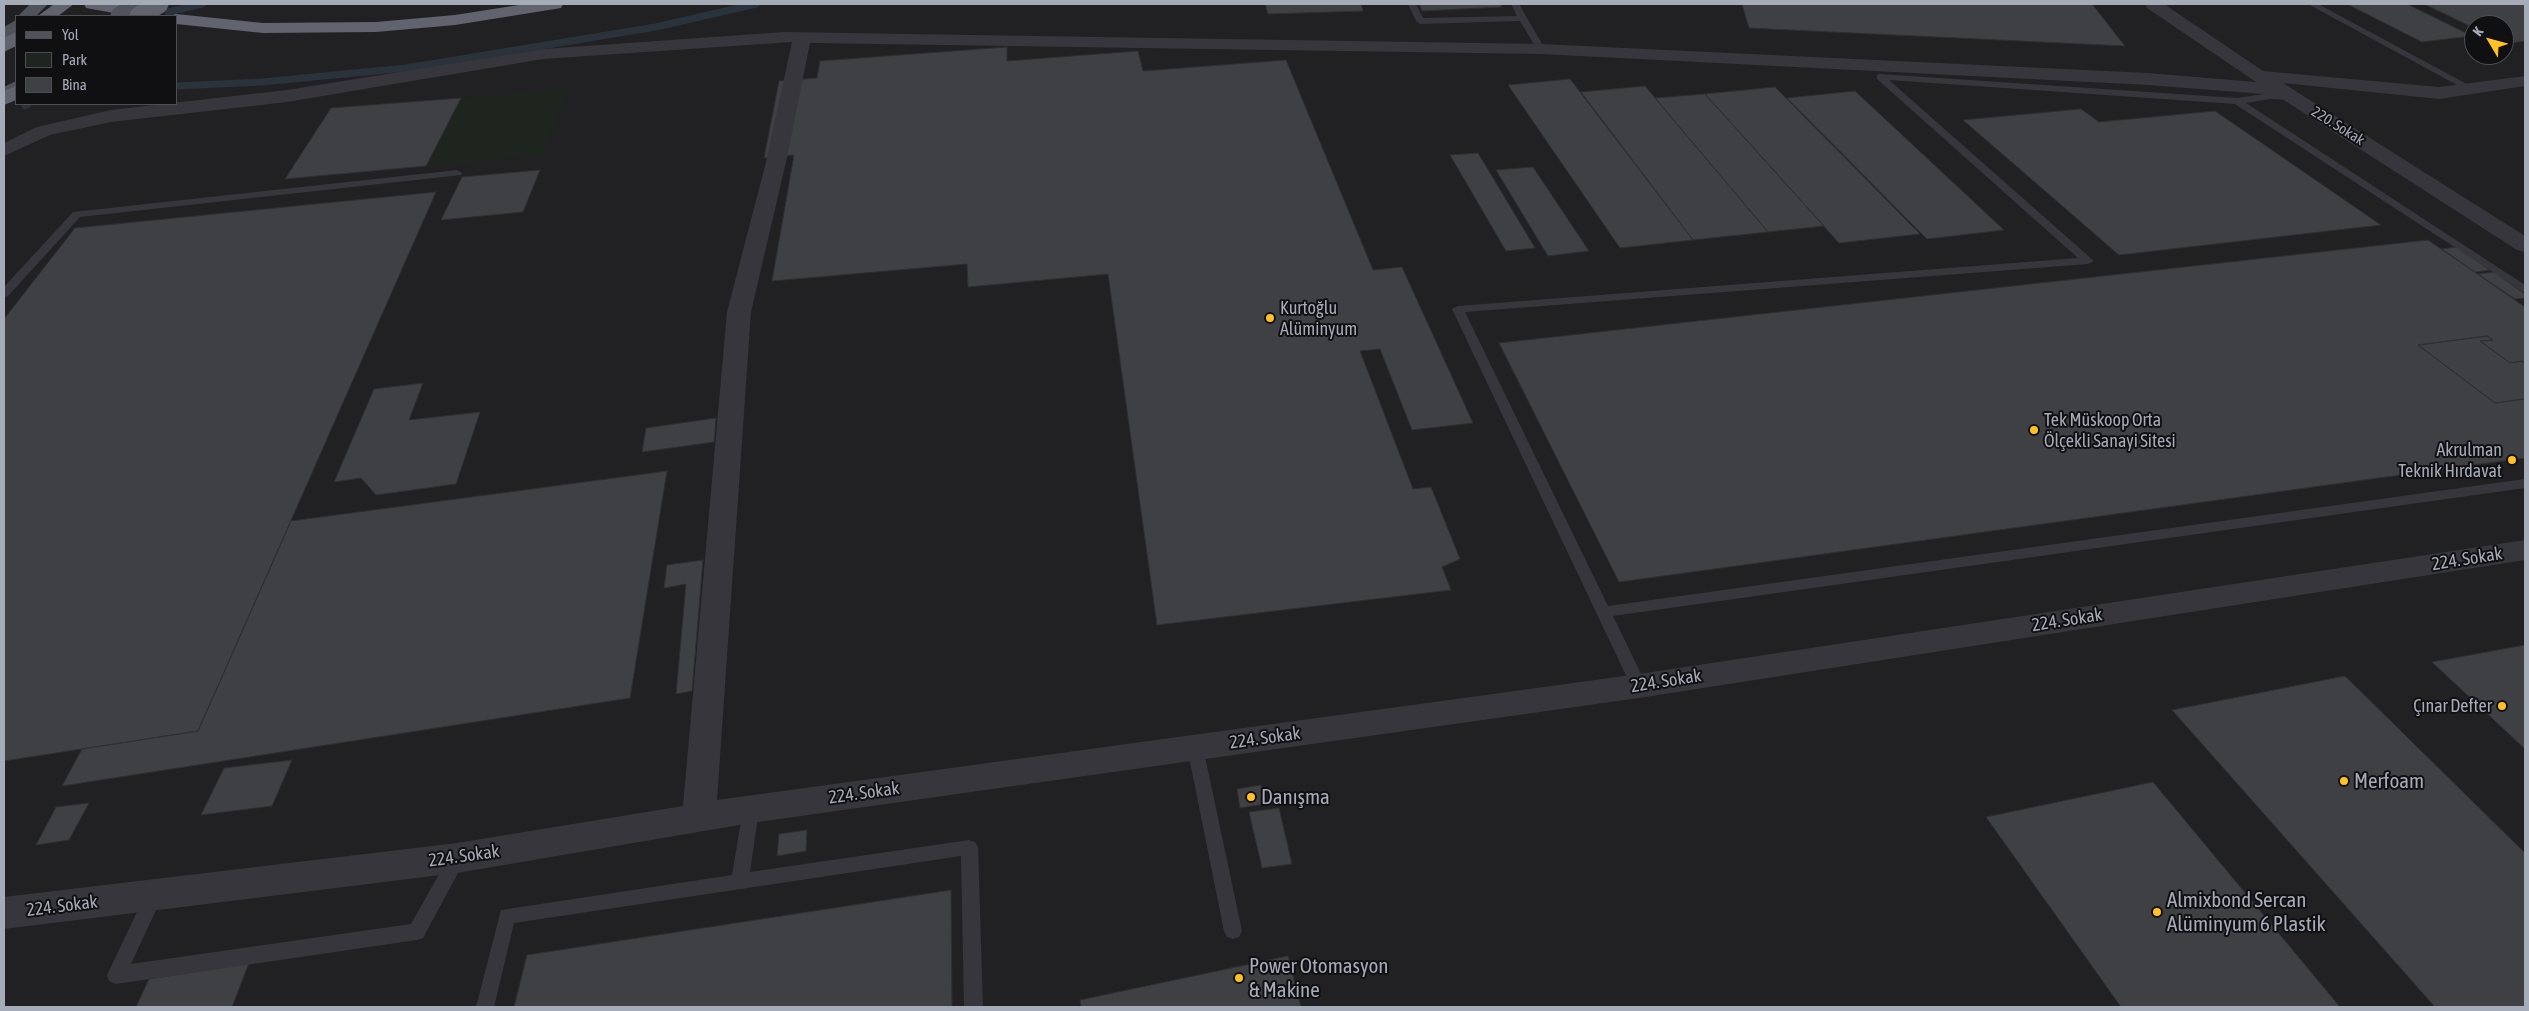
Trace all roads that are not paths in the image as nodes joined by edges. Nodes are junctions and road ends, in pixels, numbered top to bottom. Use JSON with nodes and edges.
{"nodes":[{"id":1,"x":66,"y":4,"type":"edge"},
{"id":2,"x":92,"y":4,"type":"edge"},
{"id":3,"x":139,"y":4,"type":"edge"},
{"id":4,"x":159,"y":4,"type":"edge"},
{"id":5,"x":555,"y":4,"type":"edge"},
{"id":6,"x":1412,"y":4,"type":"edge"},
{"id":7,"x":1515,"y":4,"type":"edge"},
{"id":8,"x":2153,"y":4,"type":"edge"},
{"id":9,"x":2312,"y":4,"type":"edge"},
{"id":10,"x":40,"y":11,"type":"edge"},
{"id":11,"x":122,"y":15,"type":"edge"},
{"id":12,"x":140,"y":15,"type":"edge"},
{"id":13,"x":150,"y":15,"type":"edge"},
{"id":14,"x":1524,"y":18,"type":"junction"},
{"id":15,"x":178,"y":20,"type":"edge"},
{"id":16,"x":15,"y":26,"type":"edge"},
{"id":17,"x":4,"y":36,"type":"edge"},
{"id":18,"x":802,"y":37,"type":"junction"},
{"id":19,"x":15,"y":39,"type":"edge"},
{"id":20,"x":4,"y":47,"type":"edge"},
{"id":21,"x":1541,"y":49,"type":"junction"},
{"id":22,"x":2257,"y":75,"type":"junction"},
{"id":23,"x":2525,"y":82,"type":"edge"},
{"id":24,"x":15,"y":88,"type":"edge"},
{"id":25,"x":2470,"y":89,"type":"junction"},
{"id":26,"x":2286,"y":93,"type":"junction"},
{"id":27,"x":4,"y":97,"type":"edge"},
{"id":28,"x":2237,"y":101,"type":"junction"},
{"id":29,"x":4,"y":150,"type":"edge"},
{"id":30,"x":457,"y":173,"type":"dead end"},
{"id":31,"x":2525,"y":245,"type":"edge"},
{"id":32,"x":2525,"y":290,"type":"edge"},
{"id":33,"x":4,"y":294,"type":"edge"},
{"id":34,"x":2525,"y":484,"type":"edge"},
{"id":35,"x":2525,"y":550,"type":"edge"},
{"id":36,"x":1604,"y":612,"type":"junction"},
{"id":37,"x":1639,"y":686,"type":"junction"},
{"id":38,"x":1195,"y":747,"type":"junction"},
{"id":39,"x":751,"y":809,"type":"junction"},
{"id":40,"x":699,"y":818,"type":"junction"},
{"id":41,"x":457,"y":858,"type":"junction"},
{"id":42,"x":740,"y":881,"type":"junction"},
{"id":43,"x":154,"y":895,"type":"junction"},
{"id":44,"x":4,"y":913,"type":"edge"},
{"id":45,"x":1233,"y":931,"type":"dead end"},
{"id":46,"x":485,"y":1007,"type":"edge"},
{"id":47,"x":974,"y":1007,"type":"edge"}],
"edges":[{"from":1,"to":10,"type":"highway"},
{"from":2,"to":13,"type":"highway"},
{"from":3,"to":11,"type":"main road","bridge":true},
{"from":4,"to":12,"type":"highway","bridge":true},
{"from":5,"to":15,"type":"highway"},
{"from":6,"to":14,"type":"lane"},
{"from":7,"to":14,"type":"lane"},
{"from":8,"to":22,"type":"street","name":"220. Sokak"},
{"from":9,"to":25,"type":"lane"},
{"from":14,"to":21,"type":"lane"},
{"from":16,"to":17,"type":"main road"},
{"from":18,"to":21,"type":"street"},
{"from":18,"to":29,"type":"street"},
{"from":18,"to":40,"type":"street"},
{"from":19,"to":20,"type":"highway"},
{"from":21,"to":26,"type":"street"},
{"from":22,"to":25,"type":"street"},
{"from":22,"to":26,"type":"street","name":"220. Sokak"},
{"from":23,"to":25,"type":"street"},
{"from":24,"to":27,"type":"main road"},
{"from":26,"to":28,"type":"lane"},
{"from":26,"to":31,"type":"street","name":"220. Sokak"},
{"from":28,"to":32,"type":"lane"},
{"from":28,"to":36,"type":"lane"},
{"from":30,"to":33,"type":"lane"},
{"from":34,"to":36,"type":"lane"},
{"from":35,"to":37,"type":"street","name":"224. Sokak"},
{"from":36,"to":37,"type":"lane"},
{"from":37,"to":38,"type":"street","name":"224. Sokak"},
{"from":38,"to":39,"type":"street","name":"224. Sokak"},
{"from":38,"to":45,"type":"lane"},
{"from":39,"to":40,"type":"street","name":"224. Sokak"},
{"from":39,"to":42,"type":"lane"},
{"from":40,"to":41,"type":"street","name":"224. Sokak"},
{"from":41,"to":43,"type":"street","name":"224. Sokak"},
{"from":41,"to":43,"type":"lane"},
{"from":42,"to":46,"type":"lane"},
{"from":42,"to":47,"type":"lane"},
{"from":43,"to":44,"type":"street","name":"224. Sokak"}]}
